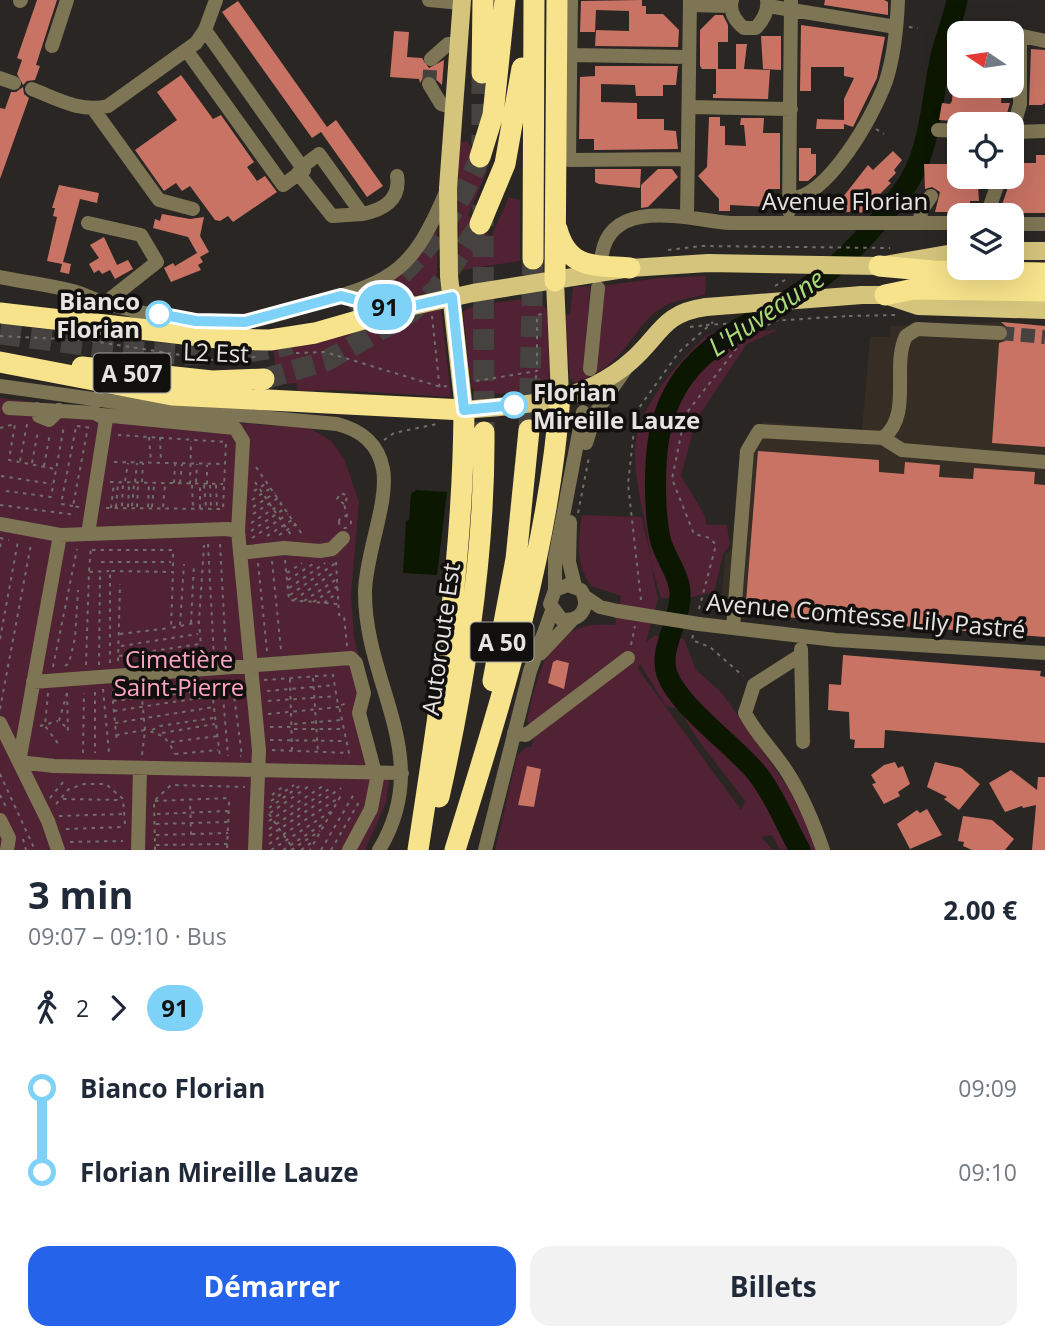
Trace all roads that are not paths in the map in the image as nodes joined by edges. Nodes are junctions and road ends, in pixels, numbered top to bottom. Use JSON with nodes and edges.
{"nodes":[{"id":1,"x":67,"y":0,"type":"edge"},
{"id":2,"x":216,"y":0,"type":"edge"},
{"id":3,"x":429,"y":0,"type":"edge"},
{"id":4,"x":483,"y":0,"type":"edge"},
{"id":5,"x":505,"y":0,"type":"edge"},
{"id":6,"x":526,"y":0,"type":"edge"},
{"id":7,"x":534,"y":0,"type":"edge"},
{"id":8,"x":558,"y":0,"type":"edge"},
{"id":9,"x":571,"y":0,"type":"edge"},
{"id":10,"x":898,"y":0,"type":"edge"},
{"id":11,"x":462,"y":2,"type":"edge"},
{"id":12,"x":690,"y":3,"type":"edge"},
{"id":13,"x":731,"y":3,"type":"edge"},
{"id":14,"x":767,"y":3,"type":"edge"},
{"id":15,"x":791,"y":6,"type":"edge"},
{"id":16,"x":896,"y":27,"type":"junction"},
{"id":17,"x":205,"y":30,"type":"junction"},
{"id":18,"x":1024,"y":36,"type":"edge"},
{"id":19,"x":1045,"y":41,"type":"edge"},
{"id":20,"x":459,"y":44,"type":"junction"},
{"id":21,"x":52,"y":46,"type":"dead end"},
{"id":22,"x":187,"y":51,"type":"junction"},
{"id":23,"x":570,"y":55,"type":"junction"},
{"id":24,"x":690,"y":57,"type":"junction"},
{"id":25,"x":431,"y":59,"type":"dead end"},
{"id":26,"x":482,"y":73,"type":"tunnel mouth"},
{"id":27,"x":429,"y":84,"type":"dead end"},
{"id":28,"x":32,"y":89,"type":"dead end"},
{"id":29,"x":689,"y":107,"type":"junction"},
{"id":30,"x":455,"y":108,"type":"junction"},
{"id":31,"x":791,"y":109,"type":"junction"},
{"id":32,"x":94,"y":110,"type":"junction"},
{"id":33,"x":938,"y":130,"type":"dead end"},
{"id":34,"x":947,"y":130,"type":"edge"},
{"id":35,"x":1045,"y":131,"type":"edge"},
{"id":36,"x":1024,"y":132,"type":"edge"},
{"id":37,"x":480,"y":157,"type":"tunnel mouth"},
{"id":38,"x":688,"y":159,"type":"junction"},
{"id":39,"x":300,"y":169,"type":"junction"},
{"id":40,"x":397,"y":176,"type":"dead end"},
{"id":41,"x":448,"y":188,"type":"junction"},
{"id":42,"x":931,"y":196,"type":"dead end"},
{"id":43,"x":192,"y":209,"type":"dead end"},
{"id":44,"x":362,"y":214,"type":"junction"},
{"id":45,"x":687,"y":216,"type":"junction"},
{"id":46,"x":555,"y":222,"type":"junction"},
{"id":47,"x":920,"y":222,"type":"junction"},
{"id":48,"x":88,"y":223,"type":"dead end"},
{"id":49,"x":947,"y":223,"type":"edge"},
{"id":50,"x":480,"y":224,"type":"tunnel mouth"},
{"id":51,"x":1024,"y":224,"type":"edge"},
{"id":52,"x":1045,"y":224,"type":"edge"},
{"id":53,"x":1024,"y":251,"type":"edge"},
{"id":54,"x":1045,"y":251,"type":"edge"},
{"id":55,"x":602,"y":254,"type":"dead end"},
{"id":56,"x":947,"y":254,"type":"edge"},
{"id":57,"x":883,"y":257,"type":"junction"},
{"id":58,"x":533,"y":258,"type":"tunnel mouth"},
{"id":59,"x":630,"y":268,"type":"junction"},
{"id":60,"x":1045,"y":273,"type":"edge"},
{"id":61,"x":0,"y":277,"type":"edge"},
{"id":62,"x":555,"y":281,"type":"junction"},
{"id":63,"x":598,"y":288,"type":"dead end"},
{"id":64,"x":1045,"y":291,"type":"edge"},
{"id":65,"x":885,"y":295,"type":"junction"},
{"id":66,"x":341,"y":296,"type":"junction"},
{"id":67,"x":452,"y":297,"type":"junction"},
{"id":68,"x":105,"y":303,"type":"junction"},
{"id":69,"x":918,"y":306,"type":"junction"},
{"id":70,"x":971,"y":308,"type":"junction"},
{"id":71,"x":395,"y":310,"type":"junction"},
{"id":72,"x":1045,"y":310,"type":"edge"},
{"id":73,"x":0,"y":313,"type":"edge"},
{"id":74,"x":917,"y":329,"type":"junction"},
{"id":75,"x":971,"y":331,"type":"junction"},
{"id":76,"x":1000,"y":333,"type":"tunnel mouth"},
{"id":77,"x":0,"y":360,"type":"edge"},
{"id":78,"x":631,"y":361,"type":"junction"},
{"id":79,"x":590,"y":369,"type":"dead end"},
{"id":80,"x":264,"y":379,"type":"tunnel mouth"},
{"id":81,"x":0,"y":386,"type":"edge"},
{"id":82,"x":560,"y":396,"type":"junction"},
{"id":83,"x":9,"y":408,"type":"dead end"},
{"id":84,"x":464,"y":410,"type":"junction"},
{"id":85,"x":583,"y":412,"type":"dead end"},
{"id":86,"x":102,"y":415,"type":"junction"},
{"id":87,"x":897,"y":415,"type":"junction"},
{"id":88,"x":529,"y":430,"type":"tunnel mouth"},
{"id":89,"x":484,"y":432,"type":"tunnel mouth"},
{"id":90,"x":883,"y":438,"type":"junction"},
{"id":91,"x":909,"y":451,"type":"junction"},
{"id":92,"x":1045,"y":462,"type":"edge"},
{"id":93,"x":0,"y":534,"type":"edge"},
{"id":94,"x":84,"y":534,"type":"junction"},
{"id":95,"x":60,"y":535,"type":"junction"},
{"id":96,"x":252,"y":535,"type":"junction"},
{"id":97,"x":343,"y":538,"type":"dead end"},
{"id":98,"x":555,"y":590,"type":"junction"},
{"id":99,"x":580,"y":591,"type":"junction"},
{"id":100,"x":600,"y":607,"type":"junction"},
{"id":101,"x":552,"y":611,"type":"junction"},
{"id":102,"x":578,"y":616,"type":"junction"},
{"id":103,"x":733,"y":628,"type":"junction"},
{"id":104,"x":800,"y":635,"type":"junction"},
{"id":105,"x":1045,"y":653,"type":"edge"},
{"id":106,"x":801,"y":655,"type":"junction"},
{"id":107,"x":628,"y":658,"type":"road end"},
{"id":108,"x":535,"y":660,"type":"junction"},
{"id":109,"x":245,"y":664,"type":"junction"},
{"id":110,"x":33,"y":682,"type":"junction"},
{"id":111,"x":0,"y":723,"type":"edge"},
{"id":112,"x":514,"y":733,"type":"junction"},
{"id":113,"x":803,"y":742,"type":"dead end"},
{"id":114,"x":19,"y":762,"type":"junction"},
{"id":115,"x":140,"y":768,"type":"junction"},
{"id":116,"x":258,"y":772,"type":"junction"},
{"id":117,"x":376,"y":773,"type":"junction"},
{"id":118,"x":402,"y":774,"type":"junction"},
{"id":119,"x":0,"y":820,"type":"edge"},
{"id":120,"x":256,"y":839,"type":"edge"},
{"id":121,"x":7,"y":850,"type":"edge"},
{"id":122,"x":58,"y":850,"type":"edge"},
{"id":123,"x":138,"y":850,"type":"edge"},
{"id":124,"x":349,"y":850,"type":"edge"},
{"id":125,"x":379,"y":850,"type":"edge"},
{"id":126,"x":418,"y":850,"type":"edge"},
{"id":127,"x":426,"y":850,"type":"edge"},
{"id":128,"x":454,"y":850,"type":"edge"},
{"id":129,"x":485,"y":850,"type":"edge"},
{"id":130,"x":823,"y":850,"type":"edge"}],
"edges":[{"from":1,"to":21,"type":"street"},
{"from":2,"to":17,"type":"street"},
{"from":3,"to":11,"type":"street"},
{"from":4,"to":26,"type":"highway"},
{"from":5,"to":37,"type":"highway"},
{"from":6,"to":50,"type":"highway"},
{"from":7,"to":58,"type":"highway"},
{"from":8,"to":46,"type":"highway"},
{"from":9,"to":23,"type":"street"},
{"from":10,"to":16,"type":"street"},
{"from":11,"to":20,"type":"main road"},
{"from":12,"to":13,"type":"street"},
{"from":12,"to":24,"type":"street"},
{"from":13,"to":14,"type":"street"},
{"from":14,"to":15,"type":"street"},
{"from":15,"to":16,"type":"street"},
{"from":15,"to":31,"type":"street"},
{"from":16,"to":31,"type":"street"},
{"from":17,"to":22,"type":"street"},
{"from":17,"to":39,"type":"street"},
{"from":18,"to":19,"type":"street"},
{"from":20,"to":25,"type":"street"},
{"from":20,"to":30,"type":"main road"},
{"from":22,"to":32,"type":"street"},
{"from":22,"to":39,"type":"street"},
{"from":23,"to":24,"type":"street"},
{"from":23,"to":38,"type":"street"},
{"from":24,"to":29,"type":"street"},
{"from":27,"to":30,"type":"street"},
{"from":28,"to":32,"type":"street"},
{"from":29,"to":31,"type":"street"},
{"from":29,"to":38,"type":"street"},
{"from":30,"to":41,"type":"main road"},
{"from":32,"to":43,"type":"street"},
{"from":33,"to":34,"type":"street"},
{"from":35,"to":36,"type":"street"},
{"from":38,"to":45,"type":"street"},
{"from":39,"to":44,"type":"street"},
{"from":39,"to":44,"type":"street"},
{"from":40,"to":44,"type":"street"},
{"from":41,"to":66,"type":"street"},
{"from":41,"to":67,"type":"main road"},
{"from":42,"to":47,"type":"street"},
{"from":45,"to":47,"type":"street","name":"Avenue Florian"},
{"from":45,"to":55,"type":"street","name":"Avenue Florian"},
{"from":46,"to":59,"type":"highway"},
{"from":46,"to":62,"type":"highway"},
{"from":47,"to":49,"type":"street","name":"Avenue Florian"},
{"from":48,"to":68,"type":"street"},
{"from":51,"to":52,"type":"street"},
{"from":53,"to":54,"type":"main road"},
{"from":56,"to":57,"type":"main road"},
{"from":57,"to":59,"type":"main road"},
{"from":57,"to":60,"type":"highway"},
{"from":59,"to":62,"type":"main road"},
{"from":61,"to":68,"type":"street"},
{"from":62,"to":67,"type":"main road"},
{"from":62,"to":82,"type":"main road"},
{"from":63,"to":79,"type":"street"},
{"from":64,"to":65,"type":"highway"},
{"from":65,"to":69,"type":"main road"},
{"from":65,"to":78,"type":"main road","bridge":true},
{"from":66,"to":68,"type":"street"},
{"from":66,"to":71,"type":"street"},
{"from":67,"to":71,"type":"main road"},
{"from":67,"to":84,"type":"main road"},
{"from":69,"to":70,"type":"main road"},
{"from":69,"to":74,"type":"street"},
{"from":70,"to":72,"type":"main road"},
{"from":70,"to":75,"type":"street"},
{"from":71,"to":73,"type":"highway"},
{"from":74,"to":75,"type":"street"},
{"from":74,"to":87,"type":"street"},
{"from":75,"to":76,"type":"street"},
{"from":77,"to":80,"type":"highway","name":"L2 Est","number":"A 507"},
{"from":77,"to":84,"type":"highway"},
{"from":78,"to":82,"type":"main road"},
{"from":78,"to":99,"type":"street"},
{"from":81,"to":118,"type":"street"},
{"from":82,"to":84,"type":"main road"},
{"from":82,"to":128,"type":"highway"},
{"from":83,"to":86,"type":"street"},
{"from":84,"to":126,"type":"highway"},
{"from":85,"to":98,"type":"street"},
{"from":86,"to":94,"type":"street"},
{"from":86,"to":96,"type":"street"},
{"from":87,"to":90,"type":"street"},
{"from":87,"to":91,"type":"street"},
{"from":88,"to":128,"type":"highway","number":"A 50"},
{"from":89,"to":127,"type":"highway","name":"Autoroute Est","number":"A 50"},
{"from":90,"to":91,"type":"street"},
{"from":90,"to":103,"type":"street"},
{"from":91,"to":92,"type":"street"},
{"from":93,"to":95,"type":"street"},
{"from":94,"to":95,"type":"street"},
{"from":94,"to":96,"type":"street"},
{"from":95,"to":110,"type":"street"},
{"from":96,"to":97,"type":"street"},
{"from":96,"to":109,"type":"street"},
{"from":98,"to":99,"type":"street"},
{"from":98,"to":101,"type":"street"},
{"from":99,"to":100,"type":"street","name":"Avenue Comtesse Lily Pastré"},
{"from":99,"to":102,"type":"street"},
{"from":100,"to":102,"type":"street","name":"Avenue Comtesse Lily Pastré"},
{"from":100,"to":103,"type":"street","name":"Avenue Comtesse Lily Pastré","bridge":true},
{"from":101,"to":102,"type":"street"},
{"from":101,"to":108,"type":"street"},
{"from":102,"to":108,"type":"street"},
{"from":103,"to":104,"type":"street","name":"Avenue Comtesse Lily Pastré"},
{"from":104,"to":105,"type":"street","name":"Avenue Comtesse Lily Pastré"},
{"from":104,"to":106,"type":"street"},
{"from":106,"to":113,"type":"street"},
{"from":106,"to":130,"type":"street"},
{"from":107,"to":112,"type":"street"},
{"from":108,"to":112,"type":"street"},
{"from":109,"to":110,"type":"street"},
{"from":109,"to":116,"type":"street"},
{"from":109,"to":117,"type":"street"},
{"from":110,"to":114,"type":"street"},
{"from":111,"to":114,"type":"street"},
{"from":112,"to":129,"type":"street"},
{"from":114,"to":115,"type":"street"},
{"from":114,"to":122,"type":"street"},
{"from":115,"to":116,"type":"street"},
{"from":115,"to":123,"type":"street"},
{"from":116,"to":117,"type":"street"},
{"from":116,"to":120,"type":"street"},
{"from":117,"to":118,"type":"street"},
{"from":117,"to":124,"type":"street"},
{"from":118,"to":125,"type":"street"},
{"from":119,"to":121,"type":"street"}]}
